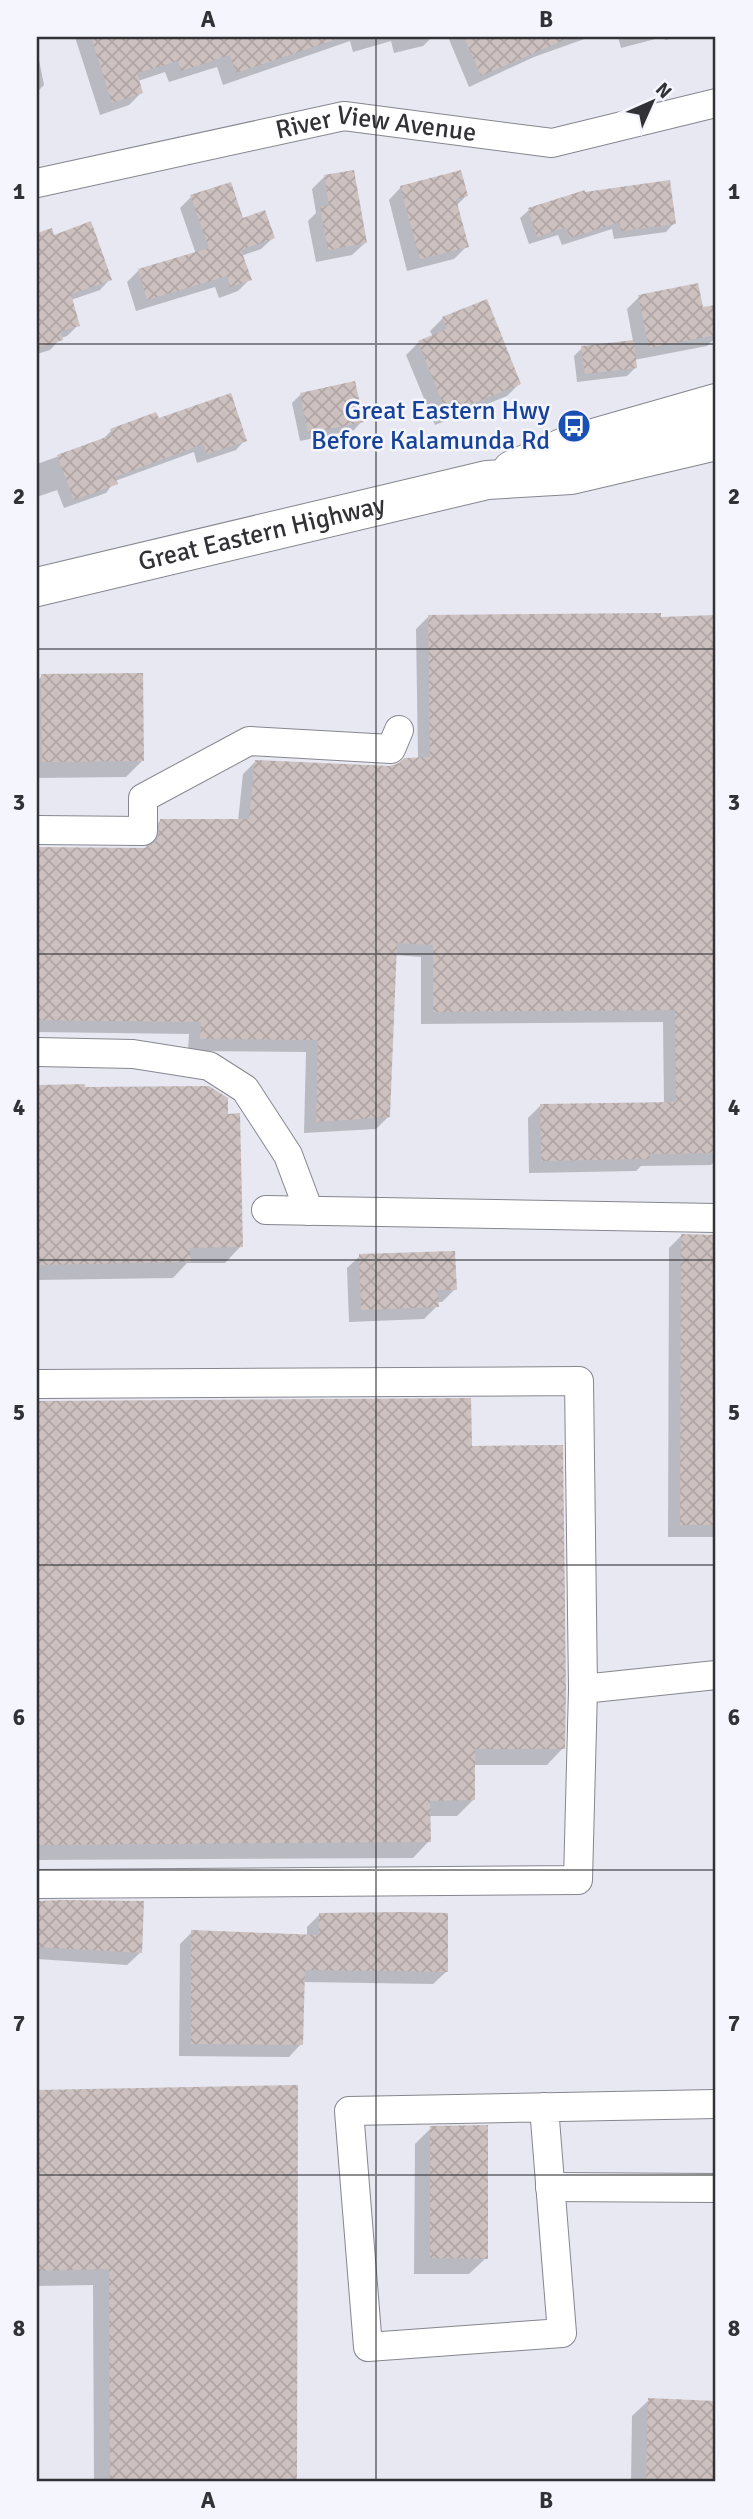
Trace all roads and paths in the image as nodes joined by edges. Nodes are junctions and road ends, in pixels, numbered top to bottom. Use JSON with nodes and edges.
{"nodes":[{"id":1,"x":716,"y":103,"type":"edge"},
{"id":2,"x":37,"y":183,"type":"edge"},
{"id":3,"x":716,"y":403,"type":"edge"},
{"id":4,"x":716,"y":440,"type":"edge"},
{"id":5,"x":487,"y":480,"type":"junction"},
{"id":6,"x":37,"y":587,"type":"edge"},
{"id":7,"x":399,"y":730,"type":"dead end"},
{"id":8,"x":37,"y":830,"type":"edge"},
{"id":9,"x":37,"y":1052,"type":"edge"},
{"id":10,"x":266,"y":1210,"type":"dead end"},
{"id":11,"x":309,"y":1210,"type":"junction"},
{"id":12,"x":716,"y":1218,"type":"edge"},
{"id":13,"x":37,"y":1384,"type":"edge"},
{"id":14,"x":716,"y":1675,"type":"edge"},
{"id":15,"x":583,"y":1689,"type":"junction"},
{"id":16,"x":37,"y":1884,"type":"edge"},
{"id":17,"x":716,"y":2104,"type":"edge"},
{"id":18,"x":544,"y":2107,"type":"junction"},
{"id":19,"x":550,"y":2187,"type":"junction"},
{"id":20,"x":716,"y":2188,"type":"edge"}],
"edges":[{"from":1,"to":2,"type":"street","name":"River View Avenue"},
{"from":3,"to":5,"type":"highway","name":"Great Eastern Highway"},
{"from":4,"to":5,"type":"highway","name":"Great Eastern Highway"},
{"from":5,"to":6,"type":"highway","name":"Great Eastern Highway"},
{"from":7,"to":8,"type":"street"},
{"from":9,"to":11,"type":"street"},
{"from":10,"to":11,"type":"street"},
{"from":11,"to":12,"type":"street"},
{"from":13,"to":15,"type":"street"},
{"from":14,"to":15,"type":"street"},
{"from":15,"to":16,"type":"street"},
{"from":17,"to":18,"type":"street"},
{"from":18,"to":19,"type":"street"},
{"from":18,"to":19,"type":"street"},
{"from":19,"to":20,"type":"street"}]}
